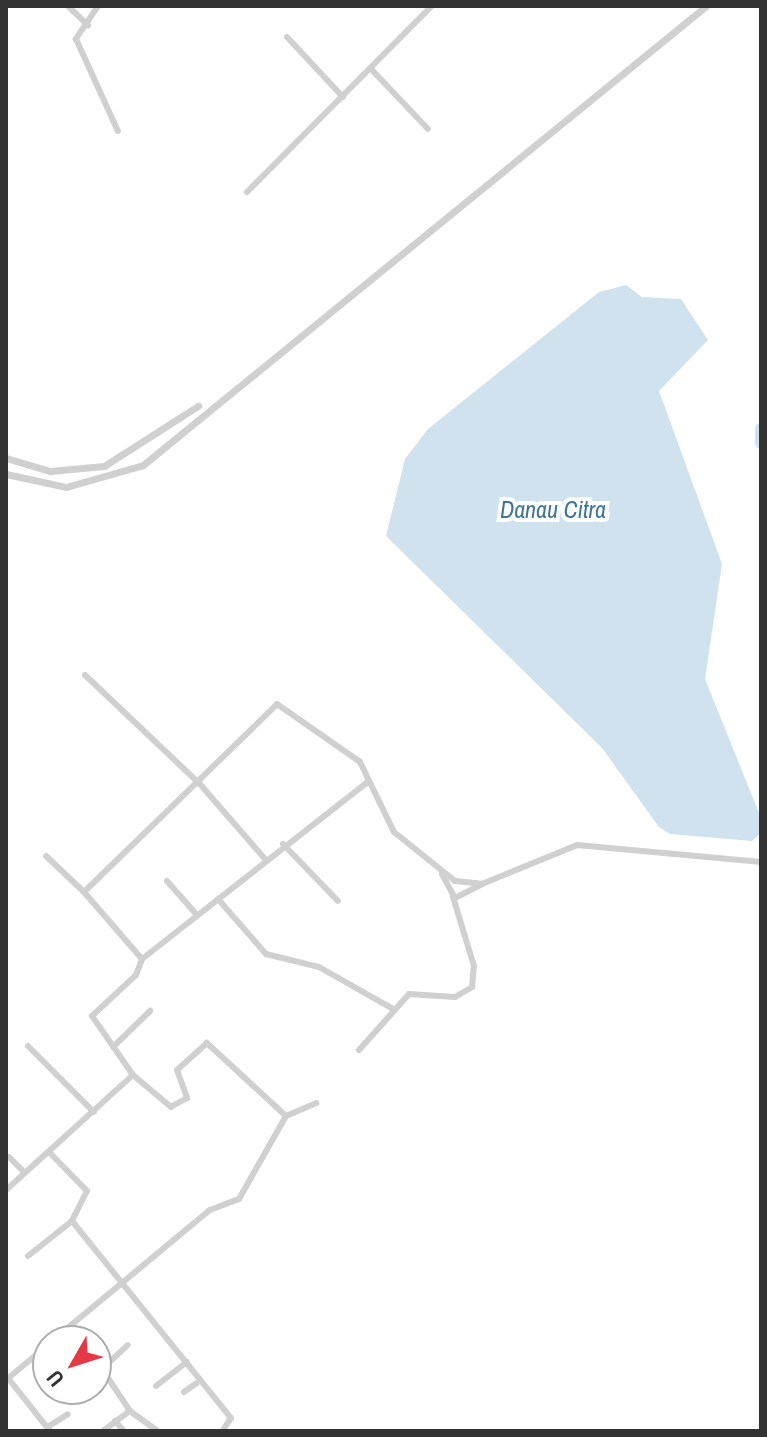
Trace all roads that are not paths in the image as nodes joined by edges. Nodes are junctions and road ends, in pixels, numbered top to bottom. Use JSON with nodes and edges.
{"nodes":[{"id":1,"x":68,"y":6,"type":"edge"},
{"id":2,"x":98,"y":6,"type":"edge"},
{"id":3,"x":432,"y":6,"type":"edge"},
{"id":4,"x":706,"y":6,"type":"edge"},
{"id":5,"x":88,"y":25,"type":"junction"},
{"id":6,"x":287,"y":37,"type":"dead end"},
{"id":7,"x":372,"y":70,"type":"junction"},
{"id":8,"x":343,"y":97,"type":"junction"},
{"id":9,"x":428,"y":129,"type":"dead end"},
{"id":10,"x":118,"y":131,"type":"dead end"},
{"id":11,"x":247,"y":192,"type":"dead end"},
{"id":12,"x":198,"y":406,"type":"dead end"},
{"id":13,"x":137,"y":451,"type":"junction"},
{"id":14,"x":6,"y":458,"type":"edge"},
{"id":15,"x":147,"y":462,"type":"junction"},
{"id":16,"x":6,"y":474,"type":"edge"},
{"id":17,"x":85,"y":675,"type":"dead end"},
{"id":18,"x":368,"y":782,"type":"junction"},
{"id":19,"x":199,"y":783,"type":"junction"},
{"id":20,"x":283,"y":844,"type":"junction"},
{"id":21,"x":46,"y":856,"type":"dead end"},
{"id":22,"x":266,"y":860,"type":"junction"},
{"id":23,"x":761,"y":862,"type":"edge"},
{"id":24,"x":440,"y":870,"type":"junction"},
{"id":25,"x":167,"y":881,"type":"dead end"},
{"id":26,"x":482,"y":884,"type":"junction"},
{"id":27,"x":84,"y":892,"type":"junction"},
{"id":28,"x":453,"y":897,"type":"junction"},
{"id":29,"x":218,"y":899,"type":"junction"},
{"id":30,"x":338,"y":901,"type":"dead end"},
{"id":31,"x":197,"y":915,"type":"junction"},
{"id":32,"x":142,"y":959,"type":"junction"},
{"id":33,"x":395,"y":1010,"type":"junction"},
{"id":34,"x":150,"y":1011,"type":"dead end"},
{"id":35,"x":28,"y":1046,"type":"dead end"},
{"id":36,"x":113,"y":1047,"type":"junction"},
{"id":37,"x":359,"y":1050,"type":"dead end"},
{"id":38,"x":133,"y":1075,"type":"junction"},
{"id":39,"x":316,"y":1103,"type":"dead end"},
{"id":40,"x":94,"y":1112,"type":"junction"},
{"id":41,"x":286,"y":1116,"type":"junction"},
{"id":42,"x":49,"y":1152,"type":"junction"},
{"id":43,"x":9,"y":1157,"type":"dead end"},
{"id":44,"x":22,"y":1170,"type":"junction"},
{"id":45,"x":6,"y":1190,"type":"edge"},
{"id":46,"x":72,"y":1221,"type":"junction"},
{"id":47,"x":28,"y":1256,"type":"dead end"},
{"id":48,"x":123,"y":1281,"type":"junction"},
{"id":49,"x":72,"y":1324,"type":"edge"},
{"id":50,"x":128,"y":1345,"type":"dead end"},
{"id":51,"x":32,"y":1358,"type":"edge"},
{"id":52,"x":112,"y":1360,"type":"edge"},
{"id":53,"x":187,"y":1362,"type":"junction"},
{"id":54,"x":7,"y":1379,"type":"edge"},
{"id":55,"x":197,"y":1383,"type":"junction"},
{"id":56,"x":112,"y":1384,"type":"edge"},
{"id":57,"x":156,"y":1386,"type":"dead end"},
{"id":58,"x":184,"y":1392,"type":"dead end"},
{"id":59,"x":130,"y":1411,"type":"junction"},
{"id":60,"x":68,"y":1414,"type":"dead end"},
{"id":61,"x":115,"y":1421,"type":"junction"},
{"id":62,"x":50,"y":1430,"type":"edge"},
{"id":63,"x":223,"y":1430,"type":"edge"},
{"id":64,"x":103,"y":1431,"type":"edge"},
{"id":65,"x":124,"y":1431,"type":"edge"},
{"id":66,"x":158,"y":1431,"type":"edge"}],
"edges":[{"from":1,"to":5,"type":"street"},
{"from":2,"to":5,"type":"street"},
{"from":3,"to":7,"type":"street"},
{"from":4,"to":15,"type":"street"},
{"from":5,"to":10,"type":"street"},
{"from":6,"to":8,"type":"street"},
{"from":7,"to":8,"type":"street"},
{"from":7,"to":9,"type":"street"},
{"from":8,"to":11,"type":"street"},
{"from":12,"to":13,"type":"street"},
{"from":13,"to":14,"type":"street"},
{"from":13,"to":15,"type":"street"},
{"from":15,"to":16,"type":"street"},
{"from":17,"to":19,"type":"street"},
{"from":18,"to":19,"type":"street"},
{"from":18,"to":20,"type":"street"},
{"from":18,"to":24,"type":"street"},
{"from":19,"to":22,"type":"street"},
{"from":19,"to":27,"type":"street"},
{"from":20,"to":22,"type":"street"},
{"from":20,"to":30,"type":"street"},
{"from":21,"to":27,"type":"street"},
{"from":22,"to":29,"type":"street"},
{"from":23,"to":26,"type":"street"},
{"from":24,"to":26,"type":"street"},
{"from":24,"to":28,"type":"street"},
{"from":25,"to":31,"type":"street"},
{"from":26,"to":28,"type":"street"},
{"from":27,"to":32,"type":"street"},
{"from":28,"to":33,"type":"street"},
{"from":29,"to":31,"type":"street"},
{"from":29,"to":33,"type":"street"},
{"from":31,"to":32,"type":"street"},
{"from":32,"to":36,"type":"street"},
{"from":33,"to":37,"type":"street"},
{"from":34,"to":36,"type":"street"},
{"from":35,"to":40,"type":"street"},
{"from":36,"to":38,"type":"street"},
{"from":38,"to":40,"type":"street"},
{"from":38,"to":41,"type":"street"},
{"from":39,"to":41,"type":"street"},
{"from":40,"to":42,"type":"street"},
{"from":41,"to":48,"type":"street"},
{"from":42,"to":44,"type":"street"},
{"from":42,"to":46,"type":"street"},
{"from":43,"to":44,"type":"street"},
{"from":44,"to":45,"type":"street"},
{"from":46,"to":47,"type":"street"},
{"from":46,"to":48,"type":"street"},
{"from":48,"to":49,"type":"street"},
{"from":48,"to":53,"type":"street"},
{"from":50,"to":52,"type":"street"},
{"from":51,"to":54,"type":"street"},
{"from":53,"to":55,"type":"street"},
{"from":53,"to":57,"type":"street"},
{"from":54,"to":62,"type":"street"},
{"from":55,"to":58,"type":"street"},
{"from":55,"to":63,"type":"street"},
{"from":56,"to":59,"type":"street"},
{"from":59,"to":61,"type":"street"},
{"from":59,"to":66,"type":"street"},
{"from":60,"to":62,"type":"street"},
{"from":61,"to":64,"type":"street"},
{"from":61,"to":65,"type":"street"}]}
